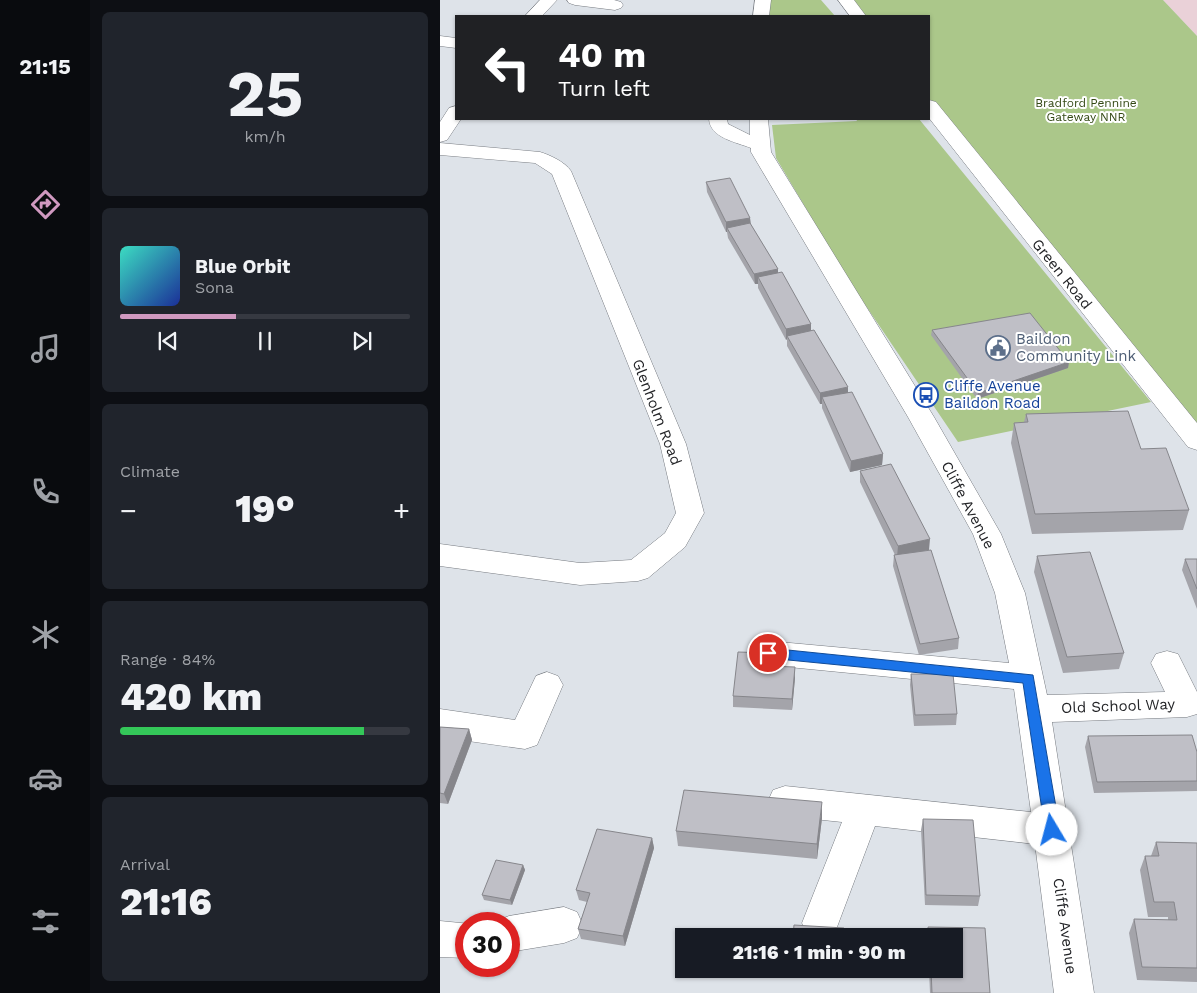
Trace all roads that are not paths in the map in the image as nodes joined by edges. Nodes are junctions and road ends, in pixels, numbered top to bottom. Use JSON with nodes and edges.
{"nodes":[{"id":1,"x":550,"y":0,"type":"edge"},
{"id":2,"x":575,"y":0,"type":"edge"},
{"id":3,"x":763,"y":0,"type":"edge"},
{"id":4,"x":846,"y":0,"type":"edge"},
{"id":5,"x":615,"y":5,"type":"dead end"},
{"id":6,"x":535,"y":15,"type":"edge"},
{"id":7,"x":761,"y":15,"type":"edge"},
{"id":8,"x":857,"y":15,"type":"edge"},
{"id":9,"x":440,"y":41,"type":"edge"},
{"id":10,"x":455,"y":43,"type":"edge"},
{"id":11,"x":930,"y":107,"type":"edge"},
{"id":12,"x":455,"y":114,"type":"edge"},
{"id":13,"x":718,"y":120,"type":"edge"},
{"id":14,"x":759,"y":132,"type":"edge"},
{"id":15,"x":440,"y":136,"type":"edge"},
{"id":16,"x":440,"y":149,"type":"edge"},
{"id":17,"x":1197,"y":441,"type":"edge"},
{"id":18,"x":440,"y":555,"type":"edge"},
{"id":19,"x":768,"y":653,"type":"edge"},
{"id":20,"x":1167,"y":663,"type":"dead end"},
{"id":21,"x":547,"y":685,"type":"dead end"},
{"id":22,"x":1031,"y":694,"type":"junction"},
{"id":23,"x":1192,"y":711,"type":"edge"},
{"id":24,"x":440,"y":723,"type":"edge"},
{"id":25,"x":756,"y":798,"type":"edge"},
{"id":26,"x":864,"y":810,"type":"junction"},
{"id":27,"x":1052,"y":830,"type":"junction"},
{"id":28,"x":821,"y":923,"type":"dead end"},
{"id":29,"x":564,"y":925,"type":"dead end"},
{"id":30,"x":520,"y":932,"type":"edge"},
{"id":31,"x":440,"y":939,"type":"edge"},
{"id":32,"x":455,"y":940,"type":"edge"},
{"id":33,"x":1074,"y":993,"type":"edge"}],
"edges":[{"from":1,"to":6,"type":"street"},
{"from":2,"to":5,"type":"street"},
{"from":3,"to":7,"type":"street"},
{"from":4,"to":8,"type":"street"},
{"from":9,"to":10,"type":"street"},
{"from":11,"to":17,"type":"street","name":"Green Road"},
{"from":12,"to":15,"type":"street"},
{"from":13,"to":14,"type":"street"},
{"from":14,"to":22,"type":"street","name":"Cliffe Avenue"},
{"from":16,"to":18,"type":"street","name":"Glenholm Road"},
{"from":19,"to":22,"type":"street","name":"Old School Way"},
{"from":20,"to":23,"type":"street","name":"Old School Way"},
{"from":21,"to":24,"type":"street"},
{"from":22,"to":23,"type":"street","name":"Old School Way"},
{"from":22,"to":27,"type":"street","name":"Cliffe Avenue"},
{"from":25,"to":26,"type":"street"},
{"from":26,"to":27,"type":"street"},
{"from":26,"to":28,"type":"street"},
{"from":27,"to":33,"type":"street","name":"Cliffe Avenue"},
{"from":29,"to":30,"type":"street"},
{"from":31,"to":32,"type":"street"}]}
